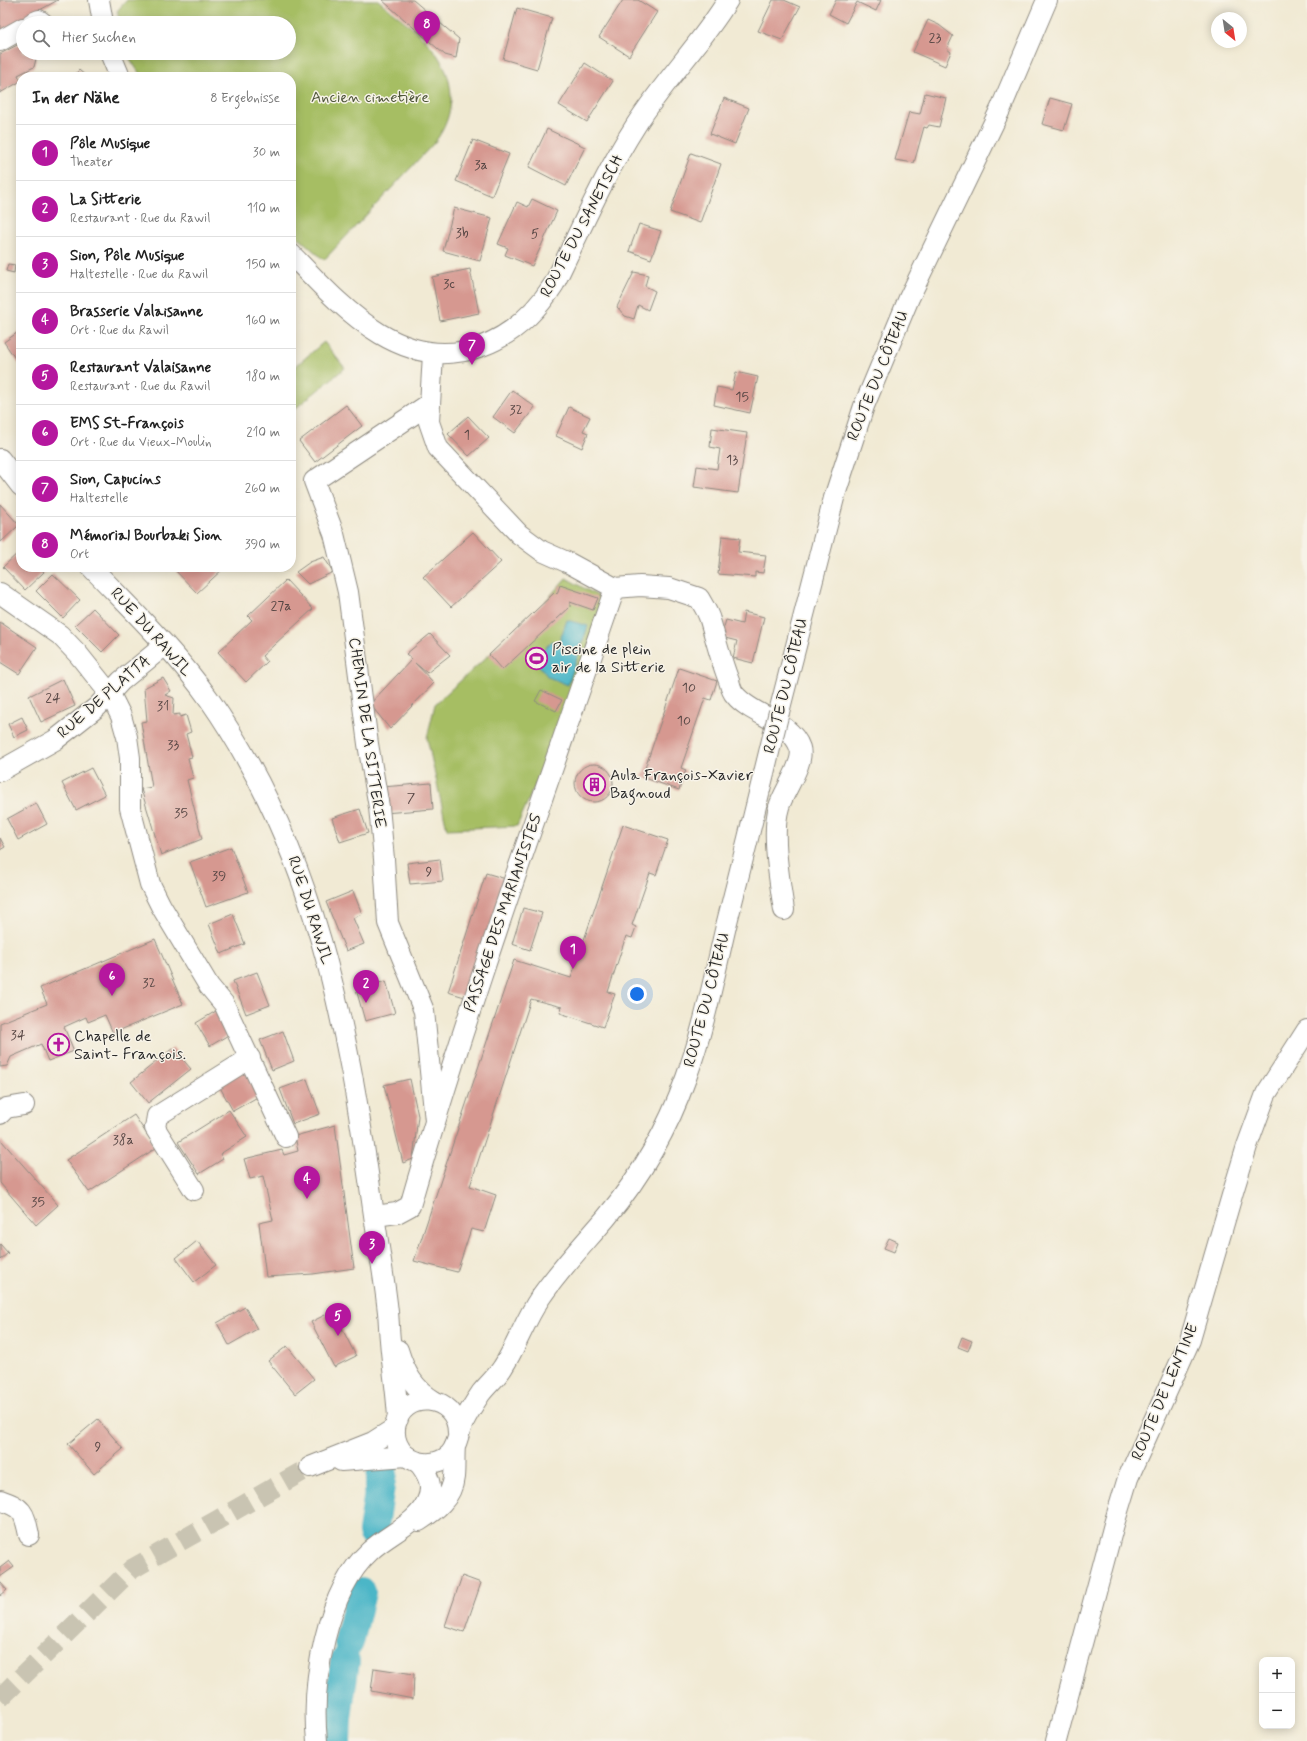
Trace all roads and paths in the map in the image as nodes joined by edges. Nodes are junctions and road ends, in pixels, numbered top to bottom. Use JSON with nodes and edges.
{"nodes":[{"id":1,"x":99,"y":0,"type":"edge"},
{"id":2,"x":728,"y":0,"type":"edge"},
{"id":3,"x":1047,"y":0,"type":"edge"},
{"id":4,"x":102,"y":16,"type":"edge"},
{"id":5,"x":16,"y":32,"type":"edge"},
{"id":6,"x":0,"y":41,"type":"edge"},
{"id":7,"x":113,"y":60,"type":"edge"},
{"id":8,"x":118,"y":72,"type":"edge"},
{"id":9,"x":296,"y":259,"type":"edge"},
{"id":10,"x":432,"y":354,"type":"junction"},
{"id":11,"x":430,"y":404,"type":"junction"},
{"id":12,"x":0,"y":459,"type":"edge"},
{"id":13,"x":16,"y":480,"type":"edge"},
{"id":14,"x":96,"y":572,"type":"edge"},
{"id":15,"x":615,"y":588,"type":"junction"},
{"id":16,"x":0,"y":593,"type":"edge"},
{"id":17,"x":165,"y":645,"type":"junction"},
{"id":18,"x":110,"y":694,"type":"junction"},
{"id":19,"x":0,"y":771,"type":"edge"},
{"id":20,"x":784,"y":910,"type":"dead end"},
{"id":21,"x":1307,"y":1030,"type":"edge"},
{"id":22,"x":250,"y":1058,"type":"junction"},
{"id":23,"x":24,"y":1105,"type":"dead end"},
{"id":24,"x":0,"y":1114,"type":"edge"},
{"id":25,"x":434,"y":1121,"type":"junction"},
{"id":26,"x":286,"y":1137,"type":"dead end"},
{"id":27,"x":194,"y":1190,"type":"dead end"},
{"id":28,"x":375,"y":1216,"type":"junction"},
{"id":29,"x":388,"y":1314,"type":"junction"},
{"id":30,"x":481,"y":1394,"type":"junction"},
{"id":31,"x":438,"y":1402,"type":"junction"},
{"id":32,"x":396,"y":1424,"type":"junction"},
{"id":33,"x":457,"y":1440,"type":"junction"},
{"id":34,"x":412,"y":1459,"type":"junction"},
{"id":35,"x":0,"y":1500,"type":"edge"},
{"id":36,"x":29,"y":1535,"type":"dead end"},
{"id":37,"x":379,"y":1544,"type":"junction"},
{"id":38,"x":317,"y":1741,"type":"edge"},
{"id":39,"x":1056,"y":1741,"type":"edge"}],
"edges":[{"from":1,"to":4,"type":"street"},
{"from":2,"to":10,"type":"street","name":"ROUTE DU SANETSCH"},
{"from":3,"to":30,"type":"street","name":"ROUTE DU CÔTEAU","bridge":true},
{"from":5,"to":6,"type":"street"},
{"from":7,"to":8,"type":"street"},
{"from":9,"to":10,"type":"street","name":"ROUTE DU SANETSCH"},
{"from":10,"to":11,"type":"street"},
{"from":11,"to":15,"type":"street"},
{"from":11,"to":25,"type":"street","name":"CHEMIN DE LA SITTERIE"},
{"from":12,"to":13,"type":"street"},
{"from":14,"to":17,"type":"street","name":"RUE DU RAWIL"},
{"from":15,"to":20,"type":"street"},
{"from":15,"to":25,"type":"street","name":"PASSAGE DES MARIANISTES"},
{"from":16,"to":18,"type":"street"},
{"from":17,"to":18,"type":"street","name":"RUE DE PLATTA"},
{"from":17,"to":28,"type":"street","name":"RUE DU RAWIL"},
{"from":18,"to":19,"type":"street","name":"RUE DE PLATTA"},
{"from":18,"to":22,"type":"street"},
{"from":21,"to":39,"type":"street","name":"ROUTE DE LENTINE"},
{"from":22,"to":26,"type":"street"},
{"from":22,"to":27,"type":"street"},
{"from":23,"to":24,"type":"street"},
{"from":25,"to":28,"type":"street","name":"PASSAGE DES MARIANISTES"},
{"from":28,"to":29,"type":"street","name":"RUE DU RAWIL"},
{"from":29,"to":31,"type":"street","name":"RUE DU RAWIL"},
{"from":29,"to":32,"type":"street","name":"RUE DU RAWIL"},
{"from":30,"to":31,"type":"street"},
{"from":30,"to":33,"type":"street","name":"ROUTE DU CÔTEAU"},
{"from":31,"to":32,"type":"street"},
{"from":31,"to":33,"type":"street"},
{"from":32,"to":34,"type":"street"},
{"from":32,"to":34,"type":"street"},
{"from":33,"to":34,"type":"street"},
{"from":33,"to":37,"type":"street"},
{"from":34,"to":37,"type":"street"},
{"from":35,"to":36,"type":"street"},
{"from":37,"to":38,"type":"street"}]}
